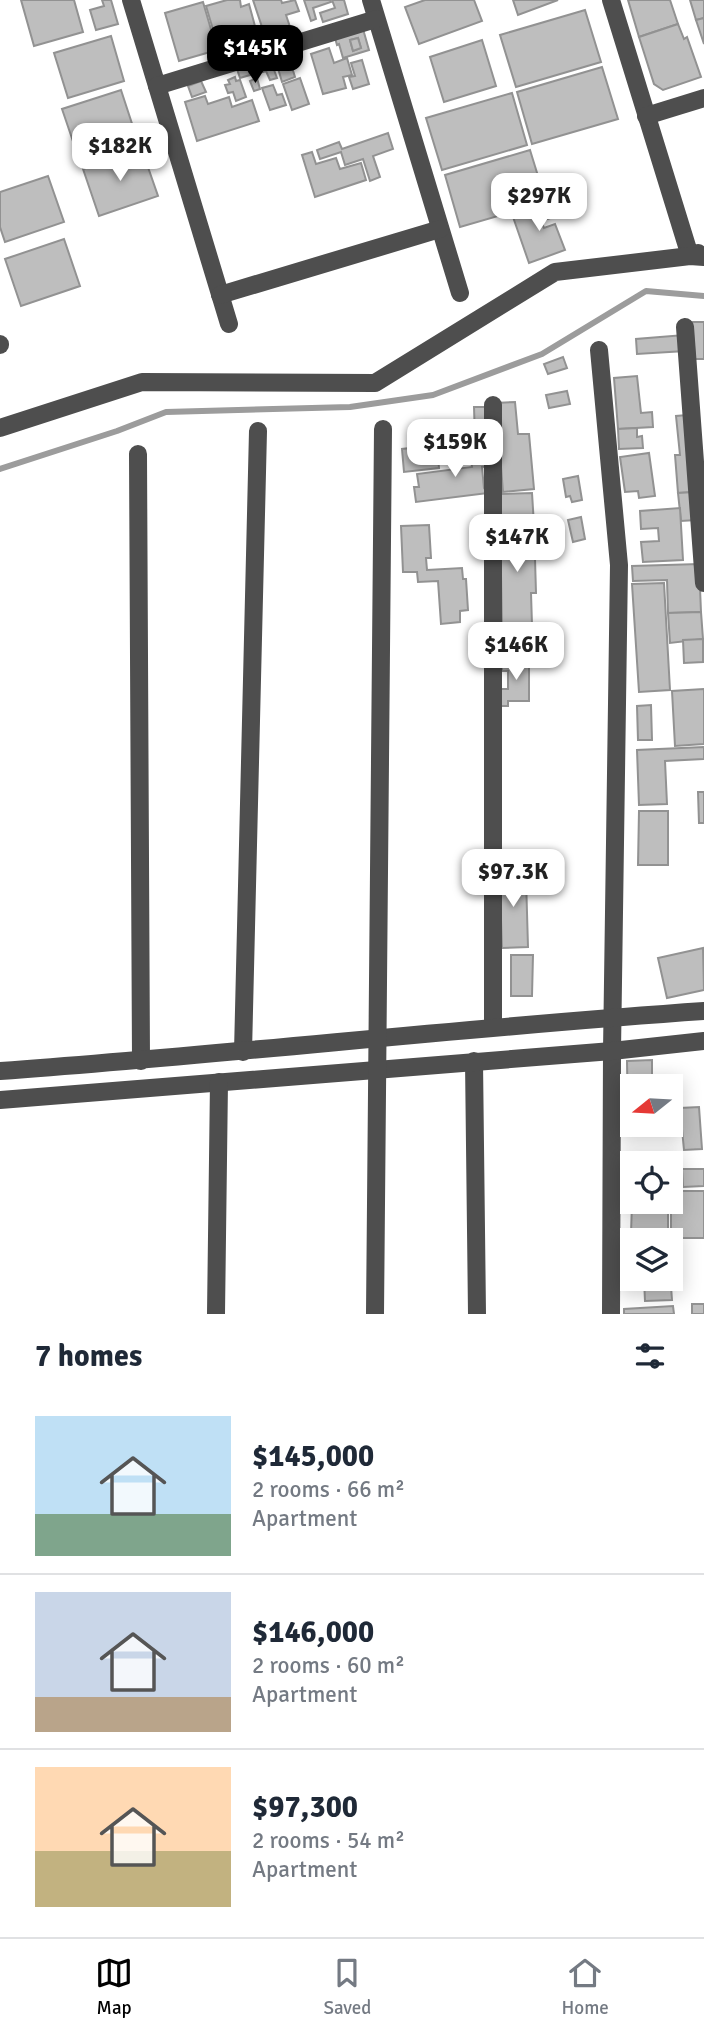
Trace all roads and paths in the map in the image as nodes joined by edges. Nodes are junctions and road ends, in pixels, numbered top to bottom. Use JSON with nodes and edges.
{"nodes":[{"id":1,"x":131,"y":0,"type":"edge"},
{"id":2,"x":371,"y":0,"type":"edge"},
{"id":3,"x":611,"y":0,"type":"edge"},
{"id":4,"x":376,"y":19,"type":"junction"},
{"id":5,"x":157,"y":86,"type":"junction"},
{"id":6,"x":704,"y":98,"type":"edge"},
{"id":7,"x":646,"y":116,"type":"junction"},
{"id":8,"x":440,"y":229,"type":"junction"},
{"id":9,"x":699,"y":255,"type":"edge"},
{"id":10,"x":460,"y":293,"type":"dead end"},
{"id":11,"x":220,"y":295,"type":"junction"},
{"id":12,"x":229,"y":324,"type":"dead end"},
{"id":13,"x":685,"y":327,"type":"dead end"},
{"id":14,"x":599,"y":350,"type":"dead end"},
{"id":15,"x":493,"y":405,"type":"dead end"},
{"id":16,"x":0,"y":428,"type":"edge"},
{"id":17,"x":383,"y":429,"type":"dead end"},
{"id":18,"x":258,"y":431,"type":"dead end"},
{"id":19,"x":138,"y":454,"type":"dead end"},
{"id":20,"x":704,"y":583,"type":"edge"},
{"id":21,"x":704,"y":1012,"type":"edge"},
{"id":22,"x":612,"y":1017,"type":"junction"},
{"id":23,"x":493,"y":1027,"type":"junction"},
{"id":24,"x":378,"y":1037,"type":"junction"},
{"id":25,"x":704,"y":1041,"type":"edge"},
{"id":26,"x":612,"y":1051,"type":"junction"},
{"id":27,"x":243,"y":1052,"type":"junction"},
{"id":28,"x":141,"y":1060,"type":"junction"},
{"id":29,"x":474,"y":1061,"type":"junction"},
{"id":30,"x":377,"y":1069,"type":"junction"},
{"id":31,"x":0,"y":1071,"type":"edge"},
{"id":32,"x":219,"y":1082,"type":"junction"},
{"id":33,"x":0,"y":1100,"type":"edge"},
{"id":34,"x":216,"y":1314,"type":"edge"},
{"id":35,"x":375,"y":1314,"type":"edge"},
{"id":36,"x":477,"y":1314,"type":"edge"},
{"id":37,"x":611,"y":1314,"type":"edge"}],
"edges":[{"from":1,"to":5,"type":"street"},
{"from":2,"to":4,"type":"street"},
{"from":3,"to":7,"type":"street"},
{"from":4,"to":5,"type":"street"},
{"from":4,"to":8,"type":"street"},
{"from":5,"to":11,"type":"street"},
{"from":6,"to":7,"type":"street"},
{"from":7,"to":9,"type":"street"},
{"from":8,"to":10,"type":"street"},
{"from":8,"to":11,"type":"street"},
{"from":9,"to":16,"type":"street"},
{"from":11,"to":12,"type":"street"},
{"from":13,"to":20,"type":"street"},
{"from":14,"to":22,"type":"street"},
{"from":15,"to":23,"type":"street"},
{"from":17,"to":24,"type":"street"},
{"from":18,"to":27,"type":"street"},
{"from":19,"to":28,"type":"street"},
{"from":21,"to":22,"type":"street"},
{"from":22,"to":23,"type":"street"},
{"from":22,"to":26,"type":"street"},
{"from":23,"to":24,"type":"street"},
{"from":24,"to":27,"type":"street"},
{"from":24,"to":30,"type":"street"},
{"from":25,"to":26,"type":"street"},
{"from":26,"to":29,"type":"street"},
{"from":26,"to":37,"type":"street"},
{"from":27,"to":28,"type":"street"},
{"from":28,"to":31,"type":"street"},
{"from":29,"to":30,"type":"street"},
{"from":29,"to":36,"type":"street"},
{"from":30,"to":32,"type":"street"},
{"from":30,"to":35,"type":"street"},
{"from":32,"to":33,"type":"street"},
{"from":32,"to":34,"type":"street"}]}
